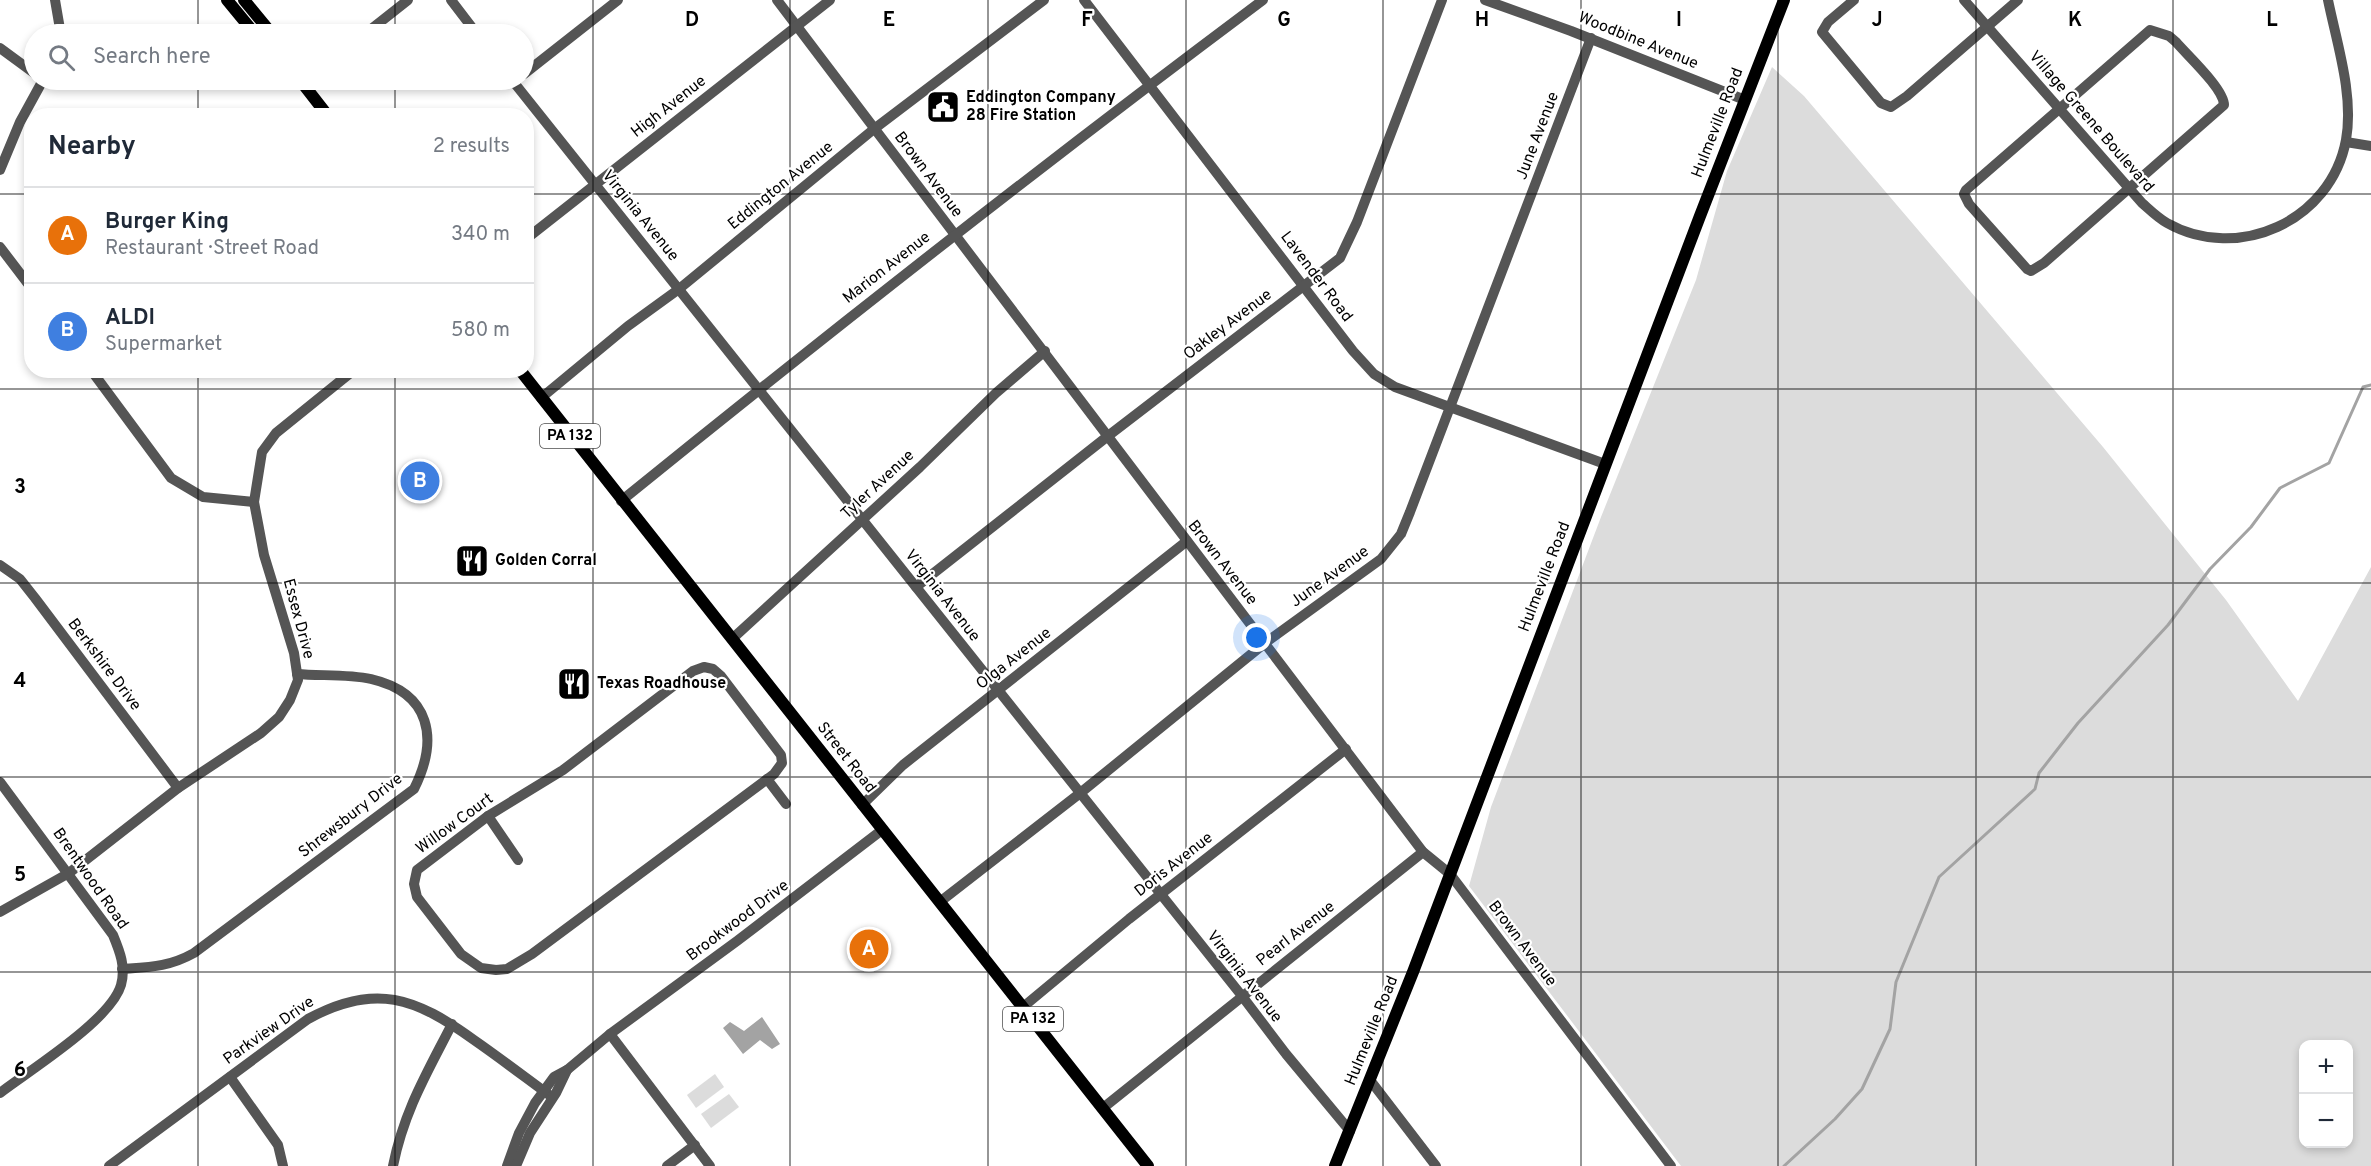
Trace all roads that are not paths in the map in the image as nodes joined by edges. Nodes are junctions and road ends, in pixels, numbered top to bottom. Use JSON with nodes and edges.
{"nodes":[{"id":1,"x":55,"y":0,"type":"edge"},
{"id":2,"x":227,"y":0,"type":"edge"},
{"id":3,"x":244,"y":0,"type":"edge"},
{"id":4,"x":408,"y":0,"type":"edge"},
{"id":5,"x":451,"y":0,"type":"edge"},
{"id":6,"x":618,"y":0,"type":"edge"},
{"id":7,"x":777,"y":0,"type":"edge"},
{"id":8,"x":830,"y":0,"type":"edge"},
{"id":9,"x":1044,"y":0,"type":"edge"},
{"id":10,"x":1084,"y":0,"type":"edge"},
{"id":11,"x":1263,"y":0,"type":"edge"},
{"id":12,"x":1442,"y":0,"type":"edge"},
{"id":13,"x":1485,"y":0,"type":"edge"},
{"id":14,"x":1784,"y":0,"type":"edge"},
{"id":15,"x":1854,"y":0,"type":"edge"},
{"id":16,"x":1964,"y":0,"type":"edge"},
{"id":17,"x":2018,"y":0,"type":"edge"},
{"id":18,"x":2328,"y":0,"type":"edge"},
{"id":19,"x":59,"y":24,"type":"edge"},
{"id":20,"x":247,"y":24,"type":"edge"},
{"id":21,"x":264,"y":24,"type":"edge"},
{"id":22,"x":378,"y":24,"type":"edge"},
{"id":23,"x":469,"y":24,"type":"edge"},
{"id":24,"x":797,"y":26,"type":"junction"},
{"id":25,"x":1987,"y":27,"type":"junction"},
{"id":26,"x":1591,"y":38,"type":"junction"},
{"id":27,"x":0,"y":48,"type":"edge"},
{"id":28,"x":24,"y":66,"type":"edge"},
{"id":29,"x":534,"y":66,"type":"edge"},
{"id":30,"x":1150,"y":85,"type":"junction"},
{"id":31,"x":38,"y":90,"type":"edge"},
{"id":32,"x":310,"y":90,"type":"edge"},
{"id":33,"x":522,"y":90,"type":"edge"},
{"id":34,"x":1744,"y":100,"type":"junction"},
{"id":35,"x":28,"y":108,"type":"edge"},
{"id":36,"x":323,"y":108,"type":"edge"},
{"id":37,"x":2059,"y":108,"type":"junction"},
{"id":38,"x":24,"y":116,"type":"edge"},
{"id":39,"x":874,"y":129,"type":"junction"},
{"id":40,"x":2346,"y":142,"type":"junction"},
{"id":41,"x":2371,"y":146,"type":"edge"},
{"id":42,"x":0,"y":170,"type":"edge"},
{"id":43,"x":595,"y":184,"type":"junction"},
{"id":44,"x":2129,"y":190,"type":"junction"},
{"id":45,"x":534,"y":233,"type":"edge"},
{"id":46,"x":954,"y":234,"type":"junction"},
{"id":47,"x":0,"y":247,"type":"edge"},
{"id":48,"x":24,"y":278,"type":"edge"},
{"id":49,"x":1304,"y":287,"type":"junction"},
{"id":50,"x":679,"y":289,"type":"junction"},
{"id":51,"x":1045,"y":351,"type":"junction"},
{"id":52,"x":98,"y":378,"type":"edge"},
{"id":53,"x":344,"y":378,"type":"edge"},
{"id":54,"x":526,"y":378,"type":"edge"},
{"id":55,"x":758,"y":389,"type":"junction"},
{"id":56,"x":541,"y":398,"type":"junction"},
{"id":57,"x":1450,"y":408,"type":"junction"},
{"id":58,"x":1108,"y":436,"type":"junction"},
{"id":59,"x":1605,"y":464,"type":"junction"},
{"id":60,"x":621,"y":501,"type":"junction"},
{"id":61,"x":254,"y":502,"type":"junction"},
{"id":62,"x":863,"y":520,"type":"junction"},
{"id":63,"x":1187,"y":540,"type":"junction"},
{"id":64,"x":0,"y":565,"type":"edge"},
{"id":65,"x":916,"y":587,"type":"junction"},
{"id":66,"x":732,"y":639,"type":"junction"},
{"id":67,"x":1265,"y":643,"type":"junction"},
{"id":68,"x":297,"y":674,"type":"junction"},
{"id":69,"x":998,"y":691,"type":"junction"},
{"id":70,"x":1346,"y":749,"type":"junction"},
{"id":71,"x":767,"y":779,"type":"junction"},
{"id":72,"x":0,"y":782,"type":"edge"},
{"id":73,"x":178,"y":788,"type":"junction"},
{"id":74,"x":1079,"y":794,"type":"junction"},
{"id":75,"x":786,"y":804,"type":"dead end"},
{"id":76,"x":862,"y":805,"type":"junction"},
{"id":77,"x":488,"y":816,"type":"junction"},
{"id":78,"x":882,"y":830,"type":"junction"},
{"id":79,"x":1423,"y":852,"type":"junction"},
{"id":80,"x":518,"y":860,"type":"dead end"},
{"id":81,"x":69,"y":873,"type":"junction"},
{"id":82,"x":1450,"y":874,"type":"junction"},
{"id":83,"x":1160,"y":895,"type":"junction"},
{"id":84,"x":941,"y":901,"type":"junction"},
{"id":85,"x":0,"y":912,"type":"edge"},
{"id":86,"x":122,"y":969,"type":"junction"},
{"id":87,"x":1242,"y":996,"type":"junction"},
{"id":88,"x":1023,"y":1007,"type":"junction"},
{"id":89,"x":453,"y":1024,"type":"junction"},
{"id":90,"x":610,"y":1034,"type":"junction"},
{"id":91,"x":230,"y":1077,"type":"junction"},
{"id":92,"x":1370,"y":1080,"type":"junction"},
{"id":93,"x":0,"y":1093,"type":"edge"},
{"id":94,"x":548,"y":1094,"type":"junction"},
{"id":95,"x":1103,"y":1108,"type":"junction"},
{"id":96,"x":1350,"y":1131,"type":"junction"},
{"id":97,"x":695,"y":1145,"type":"junction"},
{"id":98,"x":109,"y":1166,"type":"edge"},
{"id":99,"x":283,"y":1166,"type":"edge"},
{"id":100,"x":393,"y":1166,"type":"edge"},
{"id":101,"x":507,"y":1166,"type":"edge"},
{"id":102,"x":516,"y":1166,"type":"edge"},
{"id":103,"x":667,"y":1166,"type":"edge"},
{"id":104,"x":710,"y":1166,"type":"edge"},
{"id":105,"x":1148,"y":1166,"type":"edge"},
{"id":106,"x":1335,"y":1166,"type":"edge"},
{"id":107,"x":1436,"y":1166,"type":"edge"},
{"id":108,"x":1671,"y":1166,"type":"edge"}],
"edges":[{"from":1,"to":19,"type":"street"},
{"from":2,"to":20,"type":"main road"},
{"from":3,"to":21,"type":"main road"},
{"from":4,"to":22,"type":"street"},
{"from":5,"to":23,"type":"street"},
{"from":6,"to":29,"type":"street"},
{"from":7,"to":24,"type":"street","name":"Brown Avenue"},
{"from":8,"to":24,"type":"street","name":"High Avenue"},
{"from":9,"to":39,"type":"street","name":"Eddington Avenue"},
{"from":10,"to":30,"type":"street","name":"Lavender Road"},
{"from":11,"to":30,"type":"street","name":"Marion Avenue"},
{"from":12,"to":49,"type":"street","name":"Oakley Avenue"},
{"from":13,"to":26,"type":"street","name":"Woodbine Avenue"},
{"from":14,"to":34,"type":"main road","name":"Hulmeville Road"},
{"from":15,"to":25,"type":"street"},
{"from":16,"to":25,"type":"street","name":"Village Greene Boulevard"},
{"from":17,"to":25,"type":"street"},
{"from":18,"to":40,"type":"street","name":"Village Greene Boulevard"},
{"from":24,"to":39,"type":"street","name":"Brown Avenue"},
{"from":24,"to":43,"type":"street","name":"High Avenue"},
{"from":25,"to":37,"type":"street","name":"Village Greene Boulevard"},
{"from":26,"to":34,"type":"street","name":"Woodbine Avenue"},
{"from":26,"to":57,"type":"street","name":"June Avenue"},
{"from":27,"to":28,"type":"street"},
{"from":30,"to":46,"type":"street","name":"Marion Avenue"},
{"from":30,"to":49,"type":"street","name":"Lavender Road"},
{"from":31,"to":35,"type":"street"},
{"from":32,"to":36,"type":"main road"},
{"from":33,"to":43,"type":"street","name":"Virginia Avenue"},
{"from":34,"to":59,"type":"main road","name":"Hulmeville Road"},
{"from":37,"to":44,"type":"street","name":"Village Greene Boulevard"},
{"from":37,"to":44,"type":"street"},
{"from":37,"to":44,"type":"street"},
{"from":38,"to":42,"type":"street"},
{"from":39,"to":46,"type":"street","name":"Brown Avenue"},
{"from":39,"to":50,"type":"street","name":"Eddington Avenue"},
{"from":40,"to":41,"type":"street"},
{"from":40,"to":44,"type":"street","name":"Village Greene Boulevard"},
{"from":43,"to":45,"type":"street","name":"High Avenue"},
{"from":43,"to":50,"type":"street","name":"Virginia Avenue"},
{"from":46,"to":51,"type":"street","name":"Brown Avenue"},
{"from":46,"to":55,"type":"street","name":"Marion Avenue"},
{"from":47,"to":48,"type":"street"},
{"from":49,"to":57,"type":"street","name":"Lavender Road"},
{"from":49,"to":58,"type":"street","name":"Oakley Avenue"},
{"from":50,"to":55,"type":"street","name":"Virginia Avenue"},
{"from":50,"to":56,"type":"street","name":"Eddington Avenue"},
{"from":51,"to":58,"type":"street","name":"Brown Avenue"},
{"from":51,"to":62,"type":"street","name":"Tyler Avenue"},
{"from":52,"to":61,"type":"street"},
{"from":53,"to":61,"type":"street","name":"Essex Drive"},
{"from":54,"to":56,"type":"main road","name":"Street Road","number":"PA 132"},
{"from":55,"to":60,"type":"street","name":"Marion Avenue"},
{"from":55,"to":62,"type":"street","name":"Virginia Avenue"},
{"from":56,"to":60,"type":"main road","name":"Street Road","number":"PA 132"},
{"from":57,"to":59,"type":"street","name":"Lavender Road"},
{"from":57,"to":67,"type":"street","name":"June Avenue"},
{"from":58,"to":63,"type":"street","name":"Brown Avenue"},
{"from":58,"to":65,"type":"street","name":"Oakley Avenue"},
{"from":59,"to":82,"type":"main road","name":"Hulmeville Road"},
{"from":60,"to":66,"type":"main road","name":"Street Road","number":"PA 132"},
{"from":61,"to":68,"type":"street","name":"Essex Drive"},
{"from":62,"to":65,"type":"street","name":"Virginia Avenue"},
{"from":62,"to":66,"type":"street","name":"Tyler Avenue"},
{"from":63,"to":67,"type":"street","name":"Brown Avenue"},
{"from":63,"to":69,"type":"street","name":"Olga Avenue"},
{"from":64,"to":73,"type":"street","name":"Berkshire Drive"},
{"from":65,"to":69,"type":"street","name":"Virginia Avenue"},
{"from":66,"to":76,"type":"main road","name":"Street Road","number":"PA 132"},
{"from":67,"to":70,"type":"street","name":"Brown Avenue"},
{"from":67,"to":74,"type":"street","name":"June Avenue"},
{"from":68,"to":73,"type":"street","name":"Essex Drive"},
{"from":68,"to":86,"type":"street","name":"Shrewsbury Drive"},
{"from":69,"to":74,"type":"street","name":"Virginia Avenue"},
{"from":69,"to":76,"type":"street","name":"Olga Avenue"},
{"from":70,"to":79,"type":"street","name":"Brown Avenue"},
{"from":70,"to":83,"type":"street","name":"Doris Avenue"},
{"from":71,"to":75,"type":"street"},
{"from":71,"to":77,"type":"street","name":"Willow Court"},
{"from":71,"to":77,"type":"street","name":"Willow Court"},
{"from":72,"to":81,"type":"street","name":"Brentwood Road"},
{"from":73,"to":81,"type":"street","name":"Essex Drive"},
{"from":74,"to":83,"type":"street","name":"Virginia Avenue"},
{"from":74,"to":84,"type":"street","name":"June Avenue"},
{"from":76,"to":78,"type":"main road","name":"Street Road","number":"PA 132"},
{"from":77,"to":80,"type":"street"},
{"from":78,"to":84,"type":"main road","name":"Street Road","number":"PA 132"},
{"from":78,"to":90,"type":"street","name":"Brookwood Drive"},
{"from":79,"to":82,"type":"street","name":"Brown Avenue"},
{"from":79,"to":87,"type":"street","name":"Pearl Avenue"},
{"from":81,"to":85,"type":"street","name":"Essex Drive"},
{"from":81,"to":86,"type":"street","name":"Brentwood Road"},
{"from":82,"to":92,"type":"main road","name":"Hulmeville Road"},
{"from":82,"to":108,"type":"street","name":"Brown Avenue"},
{"from":83,"to":87,"type":"street","name":"Virginia Avenue"},
{"from":83,"to":88,"type":"street","name":"Doris Avenue"},
{"from":84,"to":88,"type":"main road","name":"Street Road","number":"PA 132"},
{"from":86,"to":93,"type":"street","name":"Brentwood Road"},
{"from":87,"to":95,"type":"street","name":"Pearl Avenue"},
{"from":87,"to":96,"type":"street","name":"Virginia Avenue"},
{"from":88,"to":95,"type":"main road","name":"Street Road","number":"PA 132"},
{"from":89,"to":91,"type":"street","name":"Parkview Drive"},
{"from":89,"to":94,"type":"street","name":"Parkview Drive"},
{"from":89,"to":100,"type":"street"},
{"from":90,"to":94,"type":"street","name":"Brookwood Drive"},
{"from":90,"to":97,"type":"street"},
{"from":91,"to":98,"type":"street","name":"Parkview Drive"},
{"from":91,"to":99,"type":"street"},
{"from":92,"to":96,"type":"main road","name":"Hulmeville Road"},
{"from":92,"to":107,"type":"street"},
{"from":94,"to":101,"type":"street","name":"Brookwood Drive"},
{"from":94,"to":102,"type":"street","name":"Brookwood Drive"},
{"from":95,"to":105,"type":"main road","name":"Street Road","number":"PA 132"},
{"from":96,"to":106,"type":"main road","name":"Hulmeville Road"},
{"from":97,"to":103,"type":"street"},
{"from":97,"to":104,"type":"street"}]}
